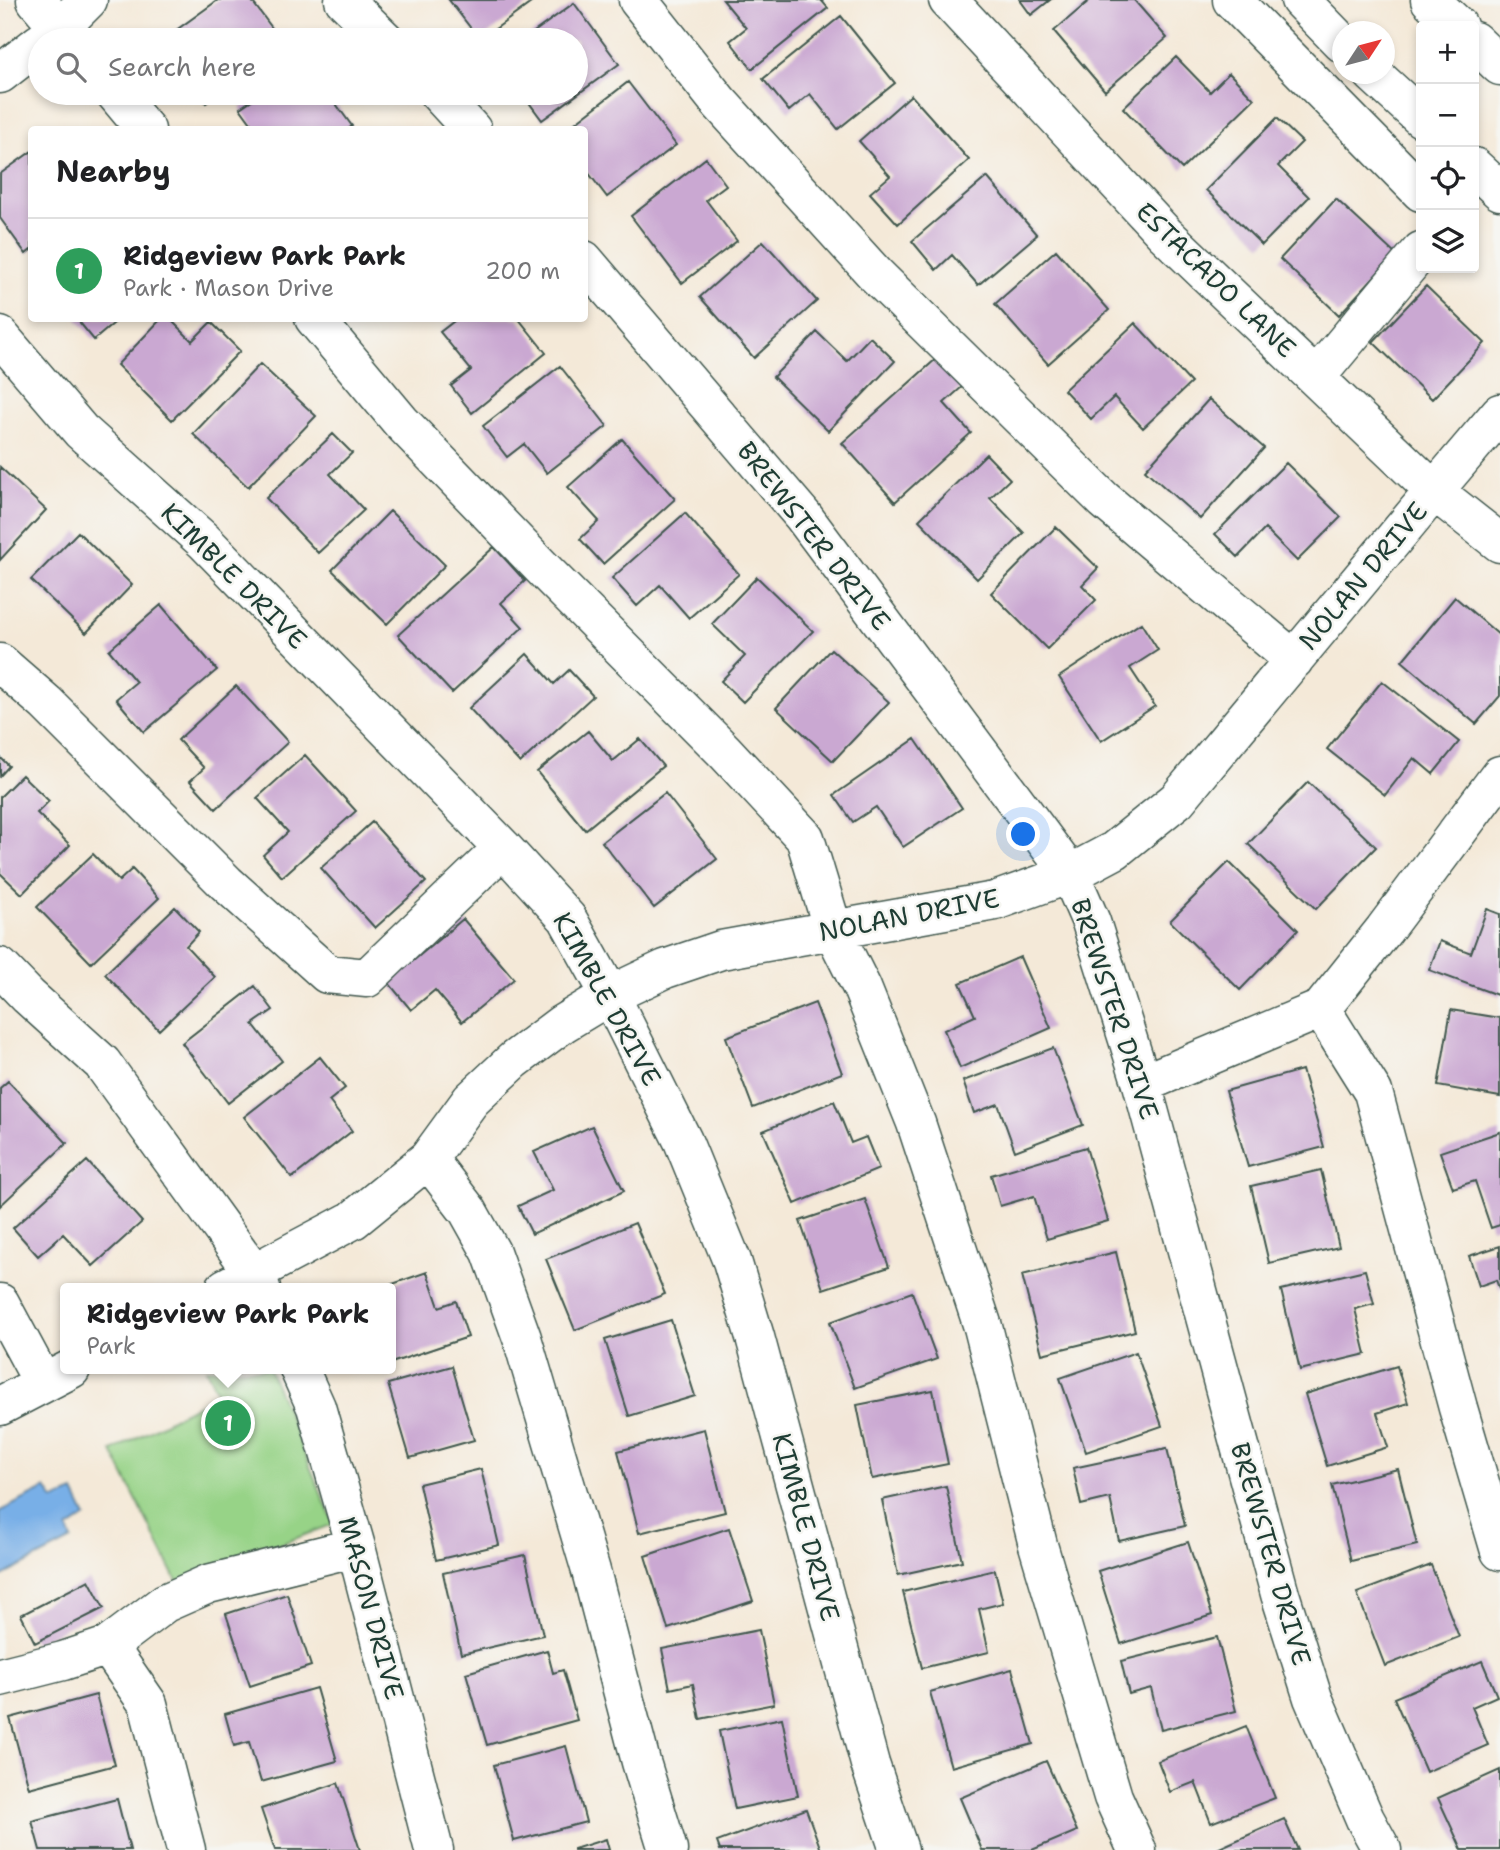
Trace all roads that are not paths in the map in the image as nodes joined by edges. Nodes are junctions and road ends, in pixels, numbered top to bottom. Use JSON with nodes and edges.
{"nodes":[{"id":1,"x":88,"y":0,"type":"edge"},
{"id":2,"x":344,"y":0,"type":"edge"},
{"id":3,"x":638,"y":0,"type":"edge"},
{"id":4,"x":948,"y":0,"type":"edge"},
{"id":5,"x":1232,"y":0,"type":"edge"},
{"id":6,"x":1300,"y":0,"type":"edge"},
{"id":7,"x":1430,"y":0,"type":"edge"},
{"id":8,"x":1453,"y":21,"type":"edge"},
{"id":9,"x":53,"y":28,"type":"edge"},
{"id":10,"x":373,"y":28,"type":"edge"},
{"id":11,"x":1332,"y":33,"type":"edge"},
{"id":12,"x":1479,"y":46,"type":"edge"},
{"id":13,"x":28,"y":49,"type":"edge"},
{"id":14,"x":1500,"y":66,"type":"edge"},
{"id":15,"x":0,"y":74,"type":"edge"},
{"id":16,"x":1384,"y":84,"type":"edge"},
{"id":17,"x":125,"y":105,"type":"edge"},
{"id":18,"x":449,"y":105,"type":"edge"},
{"id":19,"x":1416,"y":113,"type":"edge"},
{"id":20,"x":143,"y":126,"type":"edge"},
{"id":21,"x":468,"y":126,"type":"edge"},
{"id":22,"x":1479,"y":172,"type":"edge"},
{"id":23,"x":1416,"y":187,"type":"edge"},
{"id":24,"x":1500,"y":191,"type":"edge"},
{"id":25,"x":1416,"y":257,"type":"edge"},
{"id":26,"x":588,"y":266,"type":"edge"},
{"id":27,"x":316,"y":322,"type":"edge"},
{"id":28,"x":0,"y":336,"type":"edge"},
{"id":29,"x":1316,"y":377,"type":"junction"},
{"id":30,"x":1500,"y":413,"type":"edge"},
{"id":31,"x":1434,"y":491,"type":"junction"},
{"id":32,"x":1500,"y":543,"type":"edge"},
{"id":33,"x":1294,"y":660,"type":"junction"},
{"id":34,"x":0,"y":663,"type":"edge"},
{"id":35,"x":1500,"y":775,"type":"edge"},
{"id":36,"x":503,"y":848,"type":"junction"},
{"id":37,"x":1070,"y":874,"type":"junction"},
{"id":38,"x":833,"y":930,"type":"junction"},
{"id":39,"x":0,"y":967,"type":"edge"},
{"id":40,"x":610,"y":995,"type":"junction"},
{"id":41,"x":1321,"y":1009,"type":"junction"},
{"id":42,"x":1142,"y":1084,"type":"junction"},
{"id":43,"x":428,"y":1159,"type":"junction"},
{"id":44,"x":247,"y":1283,"type":"edge"},
{"id":45,"x":0,"y":1303,"type":"edge"},
{"id":46,"x":301,"y":1374,"type":"edge"},
{"id":47,"x":57,"y":1376,"type":"edge"},
{"id":48,"x":0,"y":1406,"type":"edge"},
{"id":49,"x":356,"y":1547,"type":"junction"},
{"id":50,"x":1500,"y":1550,"type":"edge"},
{"id":51,"x":108,"y":1646,"type":"junction"},
{"id":52,"x":0,"y":1677,"type":"edge"},
{"id":53,"x":186,"y":1850,"type":"edge"},
{"id":54,"x":434,"y":1850,"type":"edge"},
{"id":55,"x":668,"y":1850,"type":"edge"},
{"id":56,"x":899,"y":1850,"type":"edge"},
{"id":57,"x":1137,"y":1850,"type":"edge"},
{"id":58,"x":1382,"y":1850,"type":"edge"}],
"edges":[{"from":1,"to":9,"type":"street"},
{"from":2,"to":10,"type":"street"},
{"from":3,"to":33,"type":"street"},
{"from":4,"to":29,"type":"street","name":"ESTACADO LANE"},
{"from":5,"to":23,"type":"street"},
{"from":6,"to":11,"type":"street"},
{"from":7,"to":8,"type":"street"},
{"from":12,"to":14,"type":"street"},
{"from":13,"to":15,"type":"street"},
{"from":16,"to":19,"type":"street"},
{"from":17,"to":20,"type":"street"},
{"from":18,"to":21,"type":"street"},
{"from":22,"to":24,"type":"street"},
{"from":25,"to":29,"type":"street"},
{"from":26,"to":37,"type":"street","name":"BREWSTER DRIVE"},
{"from":27,"to":38,"type":"street"},
{"from":28,"to":36,"type":"street","name":"KIMBLE DRIVE"},
{"from":29,"to":31,"type":"street","name":"ESTACADO LANE"},
{"from":30,"to":31,"type":"street","name":"NOLAN DRIVE"},
{"from":31,"to":32,"type":"street","name":"ESTACADO LANE"},
{"from":31,"to":33,"type":"street","name":"NOLAN DRIVE"},
{"from":33,"to":37,"type":"street","name":"NOLAN DRIVE"},
{"from":34,"to":36,"type":"street"},
{"from":35,"to":41,"type":"street"},
{"from":36,"to":40,"type":"street","name":"KIMBLE DRIVE"},
{"from":37,"to":38,"type":"street","name":"NOLAN DRIVE"},
{"from":37,"to":42,"type":"street","name":"BREWSTER DRIVE"},
{"from":38,"to":40,"type":"street","name":"NOLAN DRIVE"},
{"from":38,"to":57,"type":"street"},
{"from":39,"to":44,"type":"street"},
{"from":40,"to":43,"type":"street","name":"NOLAN DRIVE"},
{"from":40,"to":56,"type":"street","name":"KIMBLE DRIVE"},
{"from":41,"to":42,"type":"street"},
{"from":41,"to":50,"type":"street"},
{"from":42,"to":58,"type":"street","name":"BREWSTER DRIVE"},
{"from":43,"to":44,"type":"street","name":"NOLAN DRIVE"},
{"from":43,"to":55,"type":"street"},
{"from":45,"to":47,"type":"street"},
{"from":46,"to":49,"type":"street","name":"MASON DRIVE"},
{"from":47,"to":48,"type":"street"},
{"from":49,"to":51,"type":"street"},
{"from":49,"to":54,"type":"street","name":"MASON DRIVE"},
{"from":51,"to":52,"type":"street"},
{"from":51,"to":53,"type":"street"}]}
